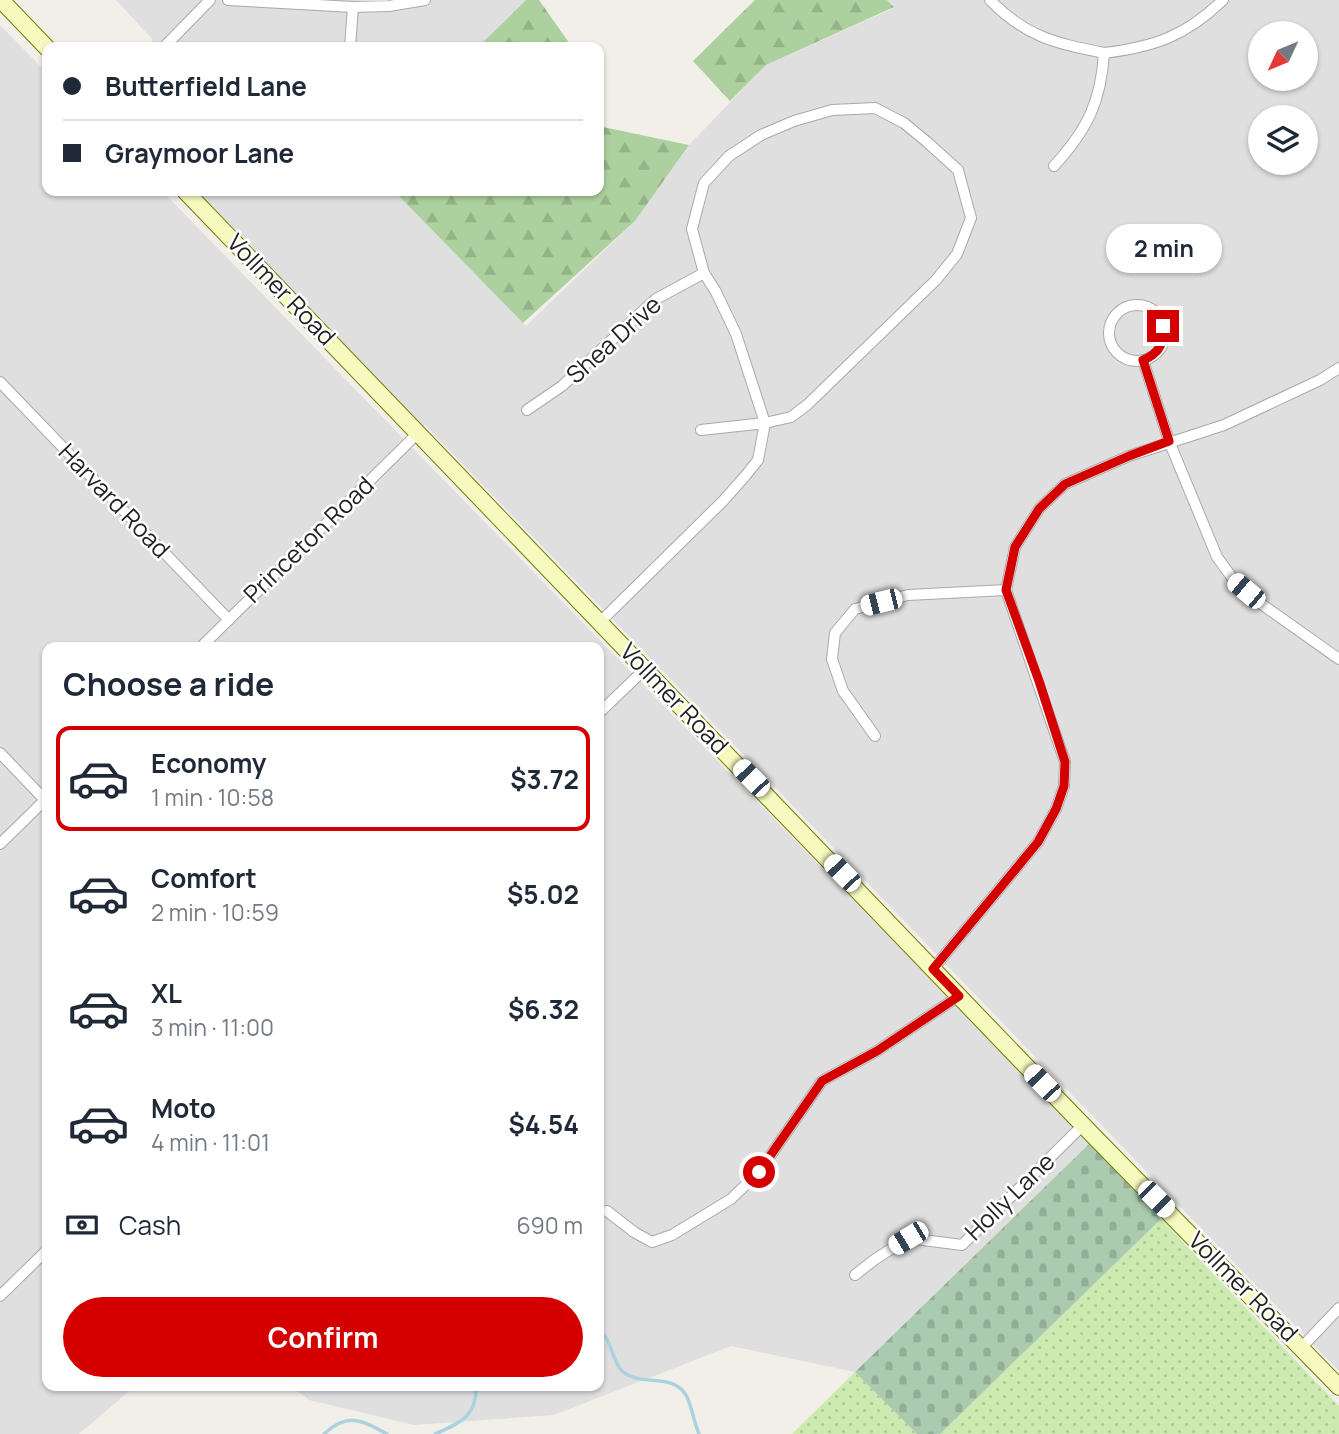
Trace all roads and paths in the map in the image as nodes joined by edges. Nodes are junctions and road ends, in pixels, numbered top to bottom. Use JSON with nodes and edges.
{"nodes":[{"id":1,"x":1,"y":0,"type":"edge"},
{"id":2,"x":210,"y":0,"type":"edge"},
{"id":3,"x":228,"y":0,"type":"edge"},
{"id":4,"x":425,"y":0,"type":"edge"},
{"id":5,"x":990,"y":0,"type":"edge"},
{"id":6,"x":1223,"y":0,"type":"edge"},
{"id":7,"x":353,"y":7,"type":"junction"},
{"id":8,"x":169,"y":42,"type":"edge"},
{"id":9,"x":350,"y":42,"type":"edge"},
{"id":10,"x":42,"y":43,"type":"edge"},
{"id":11,"x":1104,"y":53,"type":"junction"},
{"id":12,"x":1054,"y":166,"type":"dead end"},
{"id":13,"x":190,"y":196,"type":"edge"},
{"id":14,"x":704,"y":273,"type":"junction"},
{"id":15,"x":1143,"y":360,"type":"junction"},
{"id":16,"x":1339,"y":368,"type":"edge"},
{"id":17,"x":0,"y":383,"type":"edge"},
{"id":18,"x":527,"y":410,"type":"dead end"},
{"id":19,"x":765,"y":423,"type":"junction"},
{"id":20,"x":701,"y":430,"type":"dead end"},
{"id":21,"x":418,"y":433,"type":"junction"},
{"id":22,"x":1169,"y":441,"type":"junction"},
{"id":23,"x":1006,"y":590,"type":"junction"},
{"id":24,"x":229,"y":620,"type":"junction"},
{"id":25,"x":600,"y":622,"type":"junction"},
{"id":26,"x":206,"y":642,"type":"edge"},
{"id":27,"x":1339,"y":659,"type":"edge"},
{"id":28,"x":645,"y":669,"type":"junction"},
{"id":29,"x":604,"y":708,"type":"edge"},
{"id":30,"x":875,"y":736,"type":"dead end"},
{"id":31,"x":0,"y":753,"type":"edge"},
{"id":32,"x":42,"y":795,"type":"edge"},
{"id":33,"x":42,"y":803,"type":"edge"},
{"id":34,"x":0,"y":844,"type":"edge"},
{"id":35,"x":933,"y":969,"type":"junction"},
{"id":36,"x":959,"y":996,"type":"junction"},
{"id":37,"x":1083,"y":1125,"type":"junction"},
{"id":38,"x":607,"y":1211,"type":"dead end"},
{"id":39,"x":42,"y":1255,"type":"edge"},
{"id":40,"x":855,"y":1275,"type":"dead end"},
{"id":41,"x":0,"y":1296,"type":"edge"},
{"id":42,"x":1339,"y":1308,"type":"edge"},
{"id":43,"x":1302,"y":1347,"type":"junction"},
{"id":44,"x":1339,"y":1387,"type":"edge"}],
"edges":[{"from":1,"to":10,"type":"main road"},
{"from":2,"to":8,"type":"street"},
{"from":3,"to":7,"type":"street"},
{"from":4,"to":7,"type":"street"},
{"from":5,"to":11,"type":"street"},
{"from":6,"to":11,"type":"street"},
{"from":7,"to":9,"type":"street"},
{"from":11,"to":12,"type":"street"},
{"from":13,"to":21,"type":"main road","name":"Vollmer Road"},
{"from":14,"to":18,"type":"street","name":"Shea Drive"},
{"from":14,"to":19,"type":"street"},
{"from":14,"to":19,"type":"street"},
{"from":15,"to":15,"type":"street"},
{"from":15,"to":22,"type":"street"},
{"from":16,"to":22,"type":"street"},
{"from":17,"to":24,"type":"street","name":"Harvard Road"},
{"from":19,"to":20,"type":"street"},
{"from":19,"to":25,"type":"street"},
{"from":21,"to":24,"type":"street","name":"Princeton Road"},
{"from":21,"to":25,"type":"main road","name":"Vollmer Road"},
{"from":22,"to":23,"type":"street"},
{"from":22,"to":27,"type":"street"},
{"from":23,"to":30,"type":"street"},
{"from":23,"to":35,"type":"street"},
{"from":24,"to":26,"type":"street","name":"Princeton Road"},
{"from":25,"to":28,"type":"main road","name":"Vollmer Road"},
{"from":28,"to":29,"type":"street"},
{"from":28,"to":35,"type":"main road","name":"Vollmer Road"},
{"from":31,"to":32,"type":"street"},
{"from":33,"to":34,"type":"street"},
{"from":35,"to":36,"type":"main road","name":"Vollmer Road"},
{"from":36,"to":37,"type":"main road","name":"Vollmer Road"},
{"from":36,"to":38,"type":"street"},
{"from":37,"to":40,"type":"street","name":"Holly Lane"},
{"from":37,"to":43,"type":"main road","name":"Vollmer Road"},
{"from":39,"to":41,"type":"street"},
{"from":42,"to":43,"type":"street"},
{"from":43,"to":44,"type":"main road","name":"Vollmer Road"}]}
